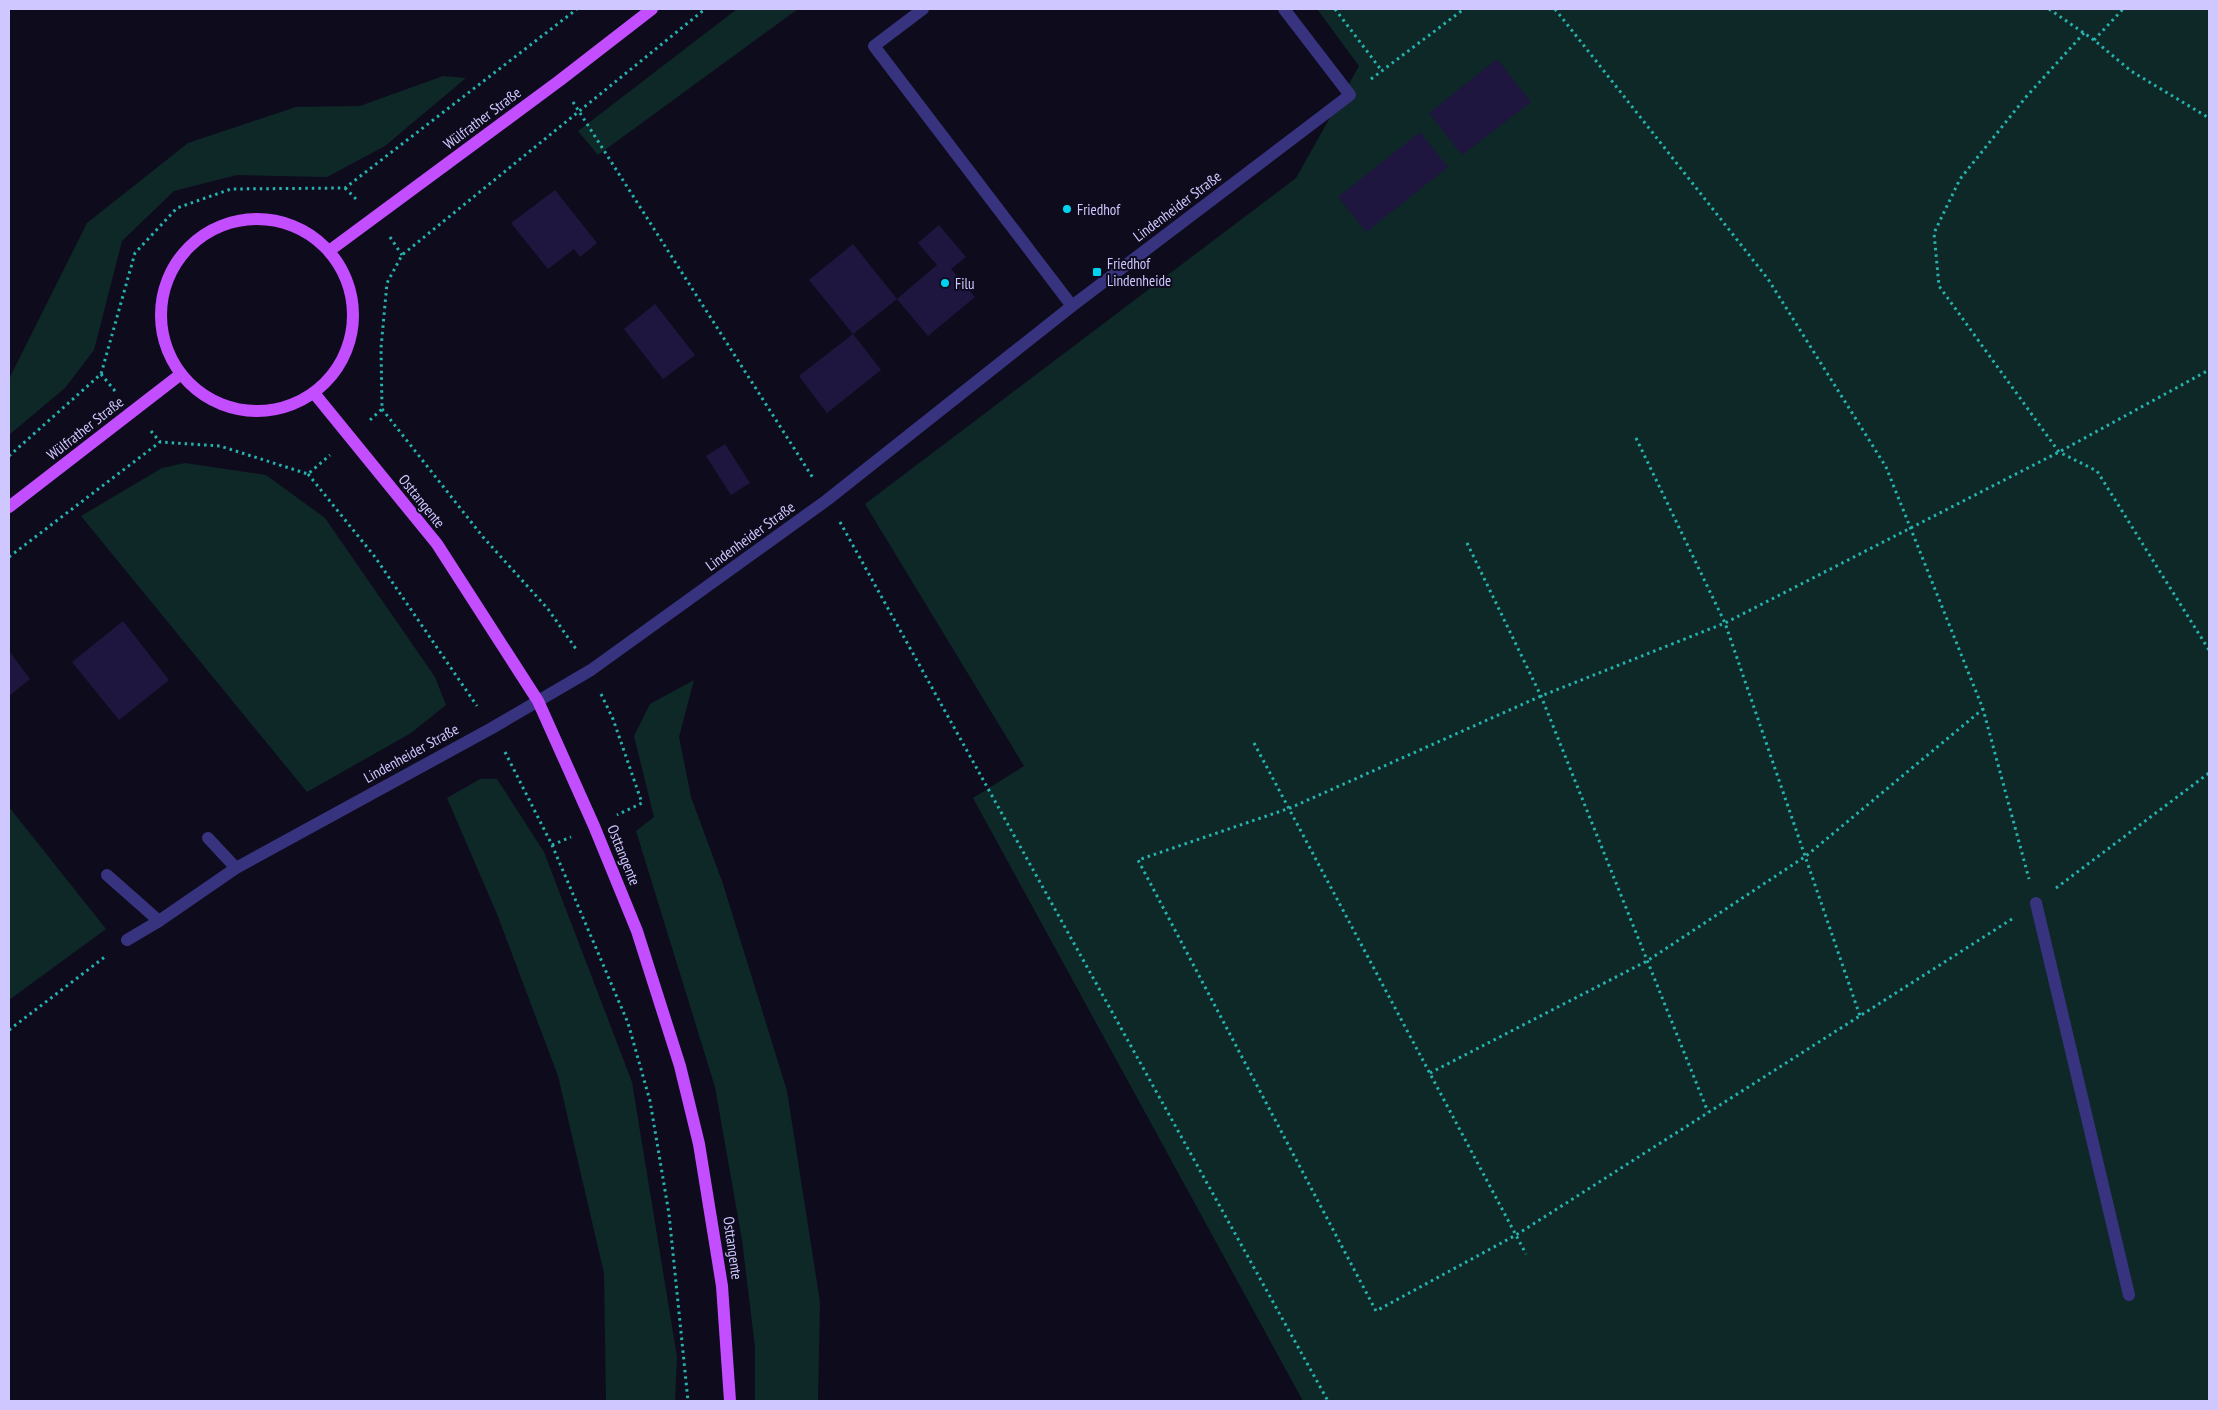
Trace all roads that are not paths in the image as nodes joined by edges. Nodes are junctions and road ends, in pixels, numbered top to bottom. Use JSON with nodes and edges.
{"nodes":[{"id":1,"x":652,"y":9,"type":"edge"},
{"id":2,"x":923,"y":9,"type":"edge"},
{"id":3,"x":1284,"y":9,"type":"edge"},
{"id":4,"x":329,"y":251,"type":"junction"},
{"id":5,"x":1072,"y":306,"type":"junction"},
{"id":6,"x":181,"y":374,"type":"junction"},
{"id":7,"x":314,"y":394,"type":"junction"},
{"id":8,"x":9,"y":507,"type":"edge"},
{"id":9,"x":538,"y":701,"type":"junction"},
{"id":10,"x":208,"y":838,"type":"dead end"},
{"id":11,"x":236,"y":868,"type":"junction"},
{"id":12,"x":107,"y":875,"type":"dead end"},
{"id":13,"x":2036,"y":904,"type":"road end"},
{"id":14,"x":159,"y":921,"type":"junction"},
{"id":15,"x":127,"y":940,"type":"road end"},
{"id":16,"x":2129,"y":1295,"type":"dead end"},
{"id":17,"x":730,"y":1401,"type":"edge"}],
"edges":[{"from":1,"to":4,"type":"main road","name":"Wülfrather Straße"},
{"from":2,"to":5,"type":"street"},
{"from":3,"to":5,"type":"street","name":"Lindenheider Straße"},
{"from":4,"to":6,"type":"main road"},
{"from":4,"to":7,"type":"main road"},
{"from":5,"to":9,"type":"street","name":"Lindenheider Straße"},
{"from":6,"to":7,"type":"main road"},
{"from":6,"to":8,"type":"main road","name":"Wülfrather Straße"},
{"from":7,"to":9,"type":"main road","name":"Osttangente"},
{"from":9,"to":11,"type":"street","name":"Lindenheider Straße"},
{"from":9,"to":17,"type":"main road","name":"Osttangente"},
{"from":10,"to":11,"type":"street"},
{"from":11,"to":14,"type":"street","name":"Lindenheider Straße"},
{"from":12,"to":14,"type":"street"},
{"from":13,"to":16,"type":"street"},
{"from":14,"to":15,"type":"street","name":"Lindenheider Straße"}]}
